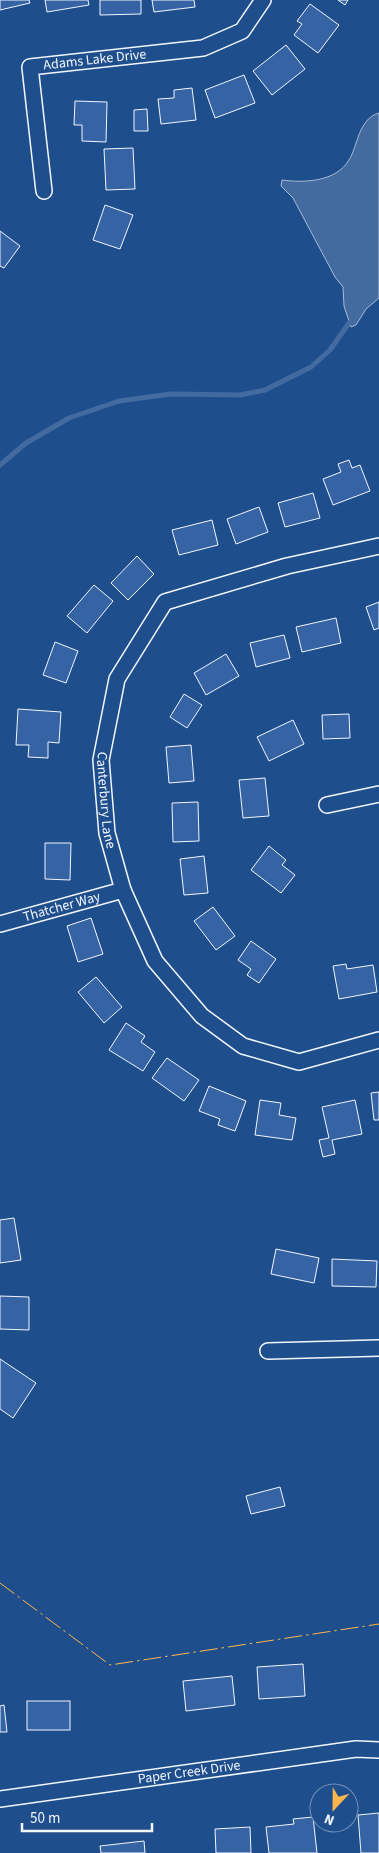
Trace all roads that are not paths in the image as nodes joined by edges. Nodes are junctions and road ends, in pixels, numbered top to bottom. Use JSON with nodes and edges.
{"nodes":[{"id":1,"x":263,"y":0,"type":"edge"},
{"id":2,"x":44,"y":191,"type":"dead end"},
{"id":3,"x":379,"y":546,"type":"edge"},
{"id":4,"x":379,"y":794,"type":"edge"},
{"id":5,"x":327,"y":805,"type":"dead end"},
{"id":6,"x":123,"y":890,"type":"junction"},
{"id":7,"x":0,"y":924,"type":"edge"},
{"id":8,"x":379,"y":1040,"type":"edge"},
{"id":9,"x":379,"y":1348,"type":"edge"},
{"id":10,"x":268,"y":1351,"type":"dead end"},
{"id":11,"x":379,"y":1750,"type":"edge"},
{"id":12,"x":0,"y":1799,"type":"edge"}],
"edges":[{"from":1,"to":2,"type":"street","name":"Adams Lake Drive"},
{"from":3,"to":6,"type":"street","name":"Canterbury Lane"},
{"from":4,"to":5,"type":"street"},
{"from":6,"to":7,"type":"street","name":"Thatcher Way"},
{"from":6,"to":8,"type":"street","name":"Canterbury Lane"},
{"from":9,"to":10,"type":"street"},
{"from":11,"to":12,"type":"street","name":"Paper Creek Drive"}]}
